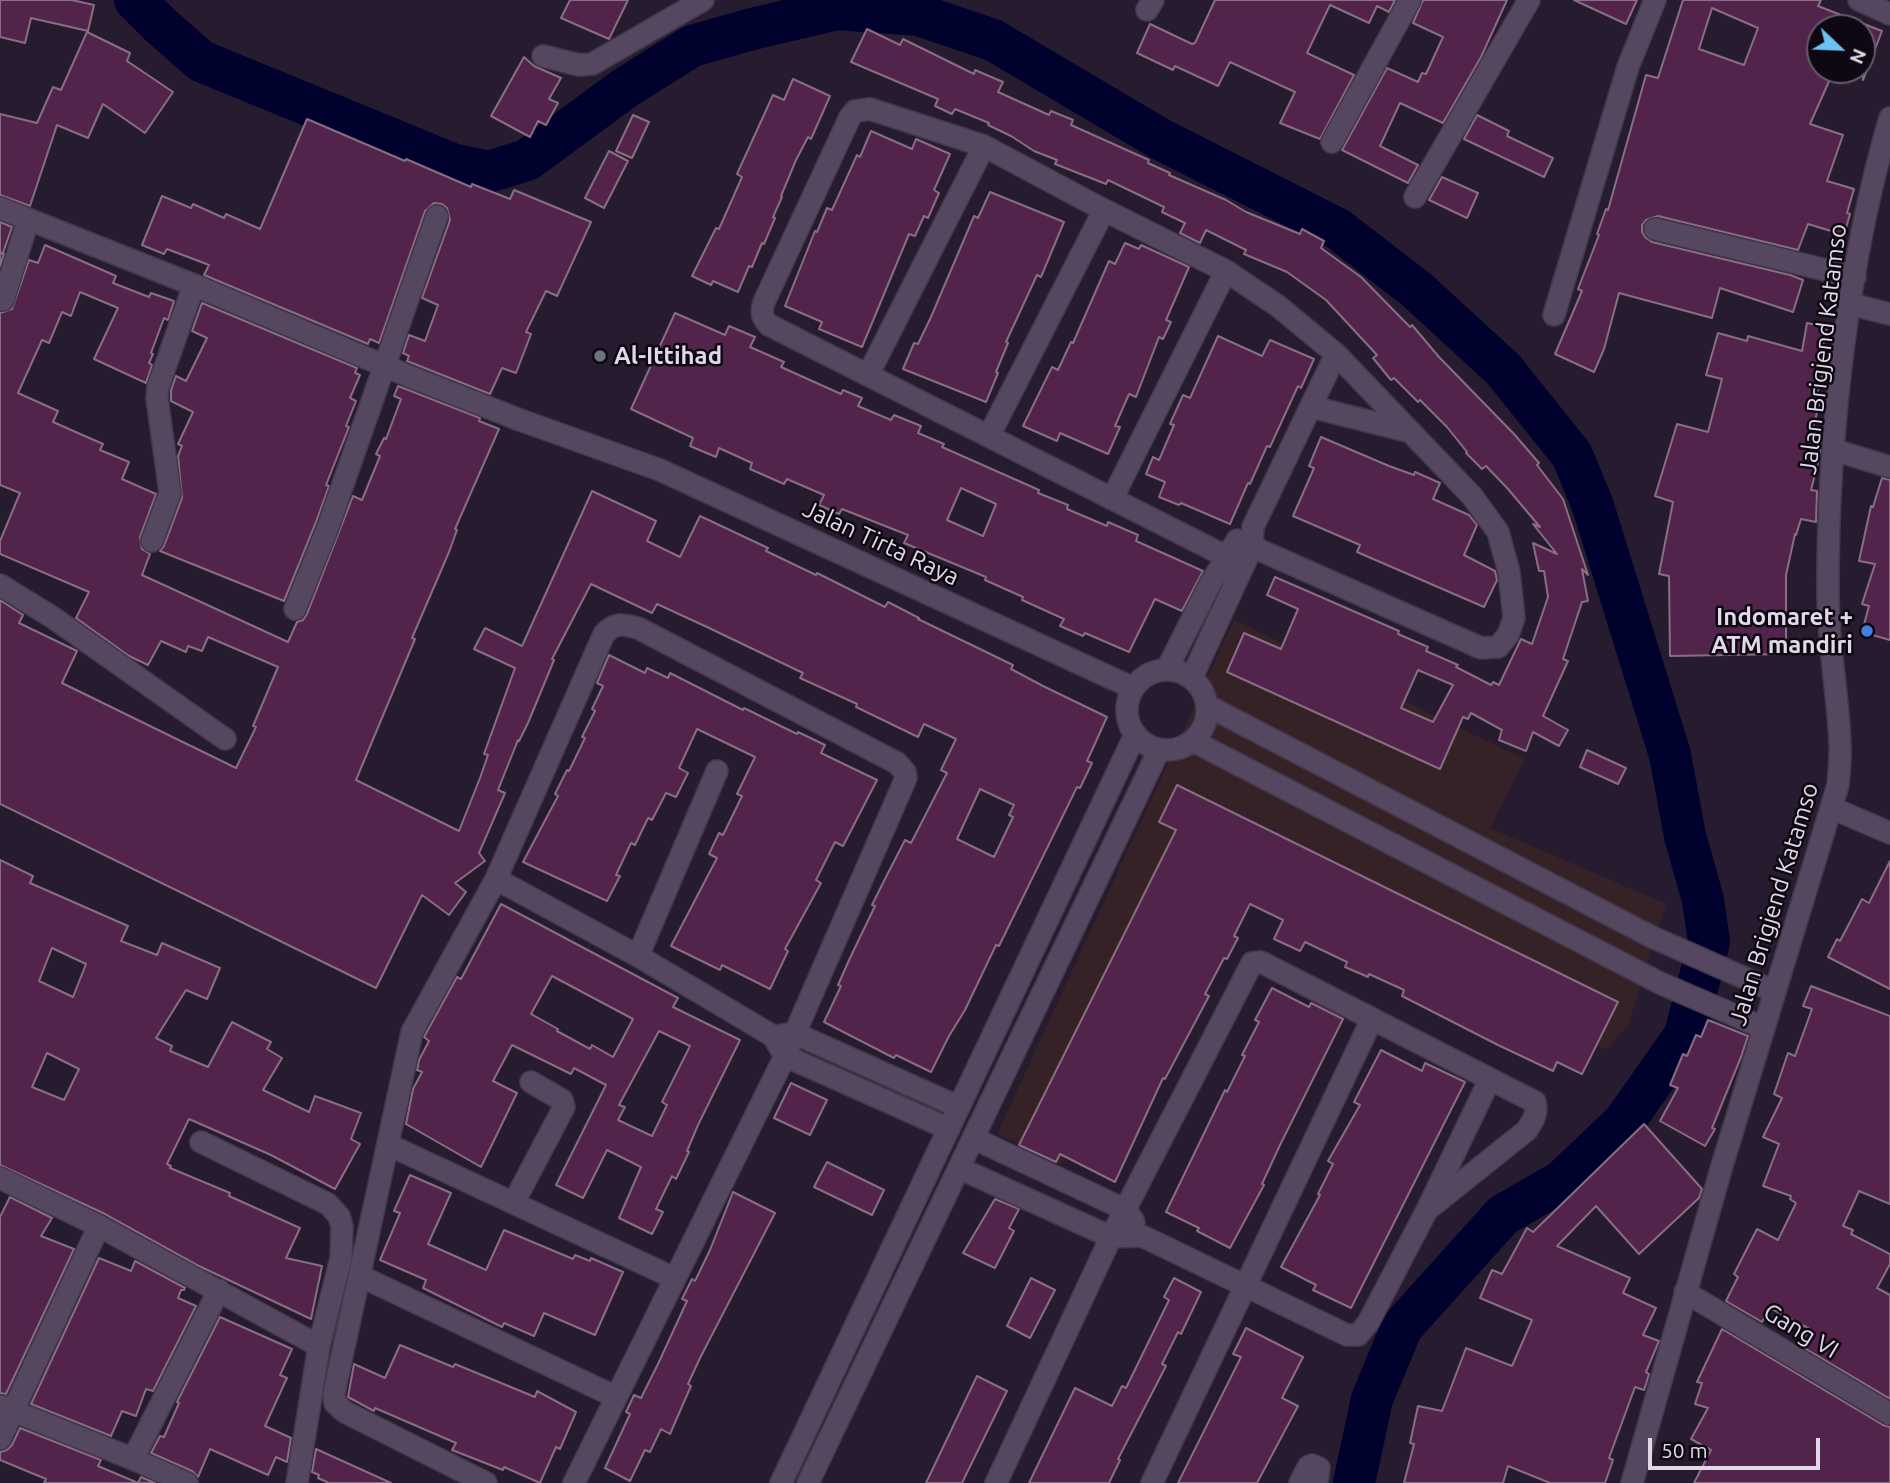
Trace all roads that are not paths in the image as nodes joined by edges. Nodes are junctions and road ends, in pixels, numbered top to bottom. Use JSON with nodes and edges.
{"nodes":[{"id":1,"x":703,"y":0,"type":"edge"},
{"id":2,"x":1410,"y":0,"type":"edge"},
{"id":3,"x":1529,"y":0,"type":"edge"},
{"id":4,"x":1655,"y":0,"type":"edge"},
{"id":5,"x":1859,"y":0,"type":"edge"},
{"id":6,"x":1890,"y":14,"type":"edge"},
{"id":7,"x":543,"y":56,"type":"dead end"},
{"id":8,"x":1890,"y":118,"type":"edge"},
{"id":9,"x":1332,"y":142,"type":"dead end"},
{"id":10,"x":1886,"y":145,"type":"edge"},
{"id":11,"x":984,"y":146,"type":"junction"},
{"id":12,"x":1415,"y":197,"type":"dead end"},
{"id":13,"x":0,"y":208,"type":"edge"},
{"id":14,"x":1104,"y":210,"type":"junction"},
{"id":15,"x":437,"y":216,"type":"dead end"},
{"id":16,"x":28,"y":221,"type":"junction"},
{"id":17,"x":1655,"y":229,"type":"dead end"},
{"id":18,"x":1226,"y":271,"type":"junction"},
{"id":19,"x":1854,"y":277,"type":"junction"},
{"id":20,"x":194,"y":285,"type":"junction"},
{"id":21,"x":3,"y":300,"type":"dead end"},
{"id":22,"x":1850,"y":304,"type":"junction"},
{"id":23,"x":1890,"y":314,"type":"edge"},
{"id":24,"x":1555,"y":315,"type":"dead end"},
{"id":25,"x":1336,"y":354,"type":"junction"},
{"id":26,"x":385,"y":366,"type":"junction"},
{"id":27,"x":869,"y":375,"type":"junction"},
{"id":28,"x":1312,"y":407,"type":"junction"},
{"id":29,"x":1411,"y":432,"type":"junction"},
{"id":30,"x":989,"y":436,"type":"junction"},
{"id":31,"x":1834,"y":450,"type":"junction"},
{"id":32,"x":1890,"y":467,"type":"edge"},
{"id":33,"x":1112,"y":499,"type":"junction"},
{"id":34,"x":152,"y":541,"type":"dead end"},
{"id":35,"x":1242,"y":547,"type":"junction"},
{"id":36,"x":0,"y":585,"type":"edge"},
{"id":37,"x":295,"y":609,"type":"dead end"},
{"id":38,"x":1167,"y":669,"type":"junction"},
{"id":39,"x":1192,"y":677,"type":"junction"},
{"id":40,"x":1133,"y":688,"type":"junction"},
{"id":41,"x":1208,"y":706,"type":"junction"},
{"id":42,"x":1135,"y":735,"type":"junction"},
{"id":43,"x":225,"y":739,"type":"dead end"},
{"id":44,"x":1193,"y":741,"type":"junction"},
{"id":45,"x":1159,"y":750,"type":"junction"},
{"id":46,"x":717,"y":771,"type":"dead end"},
{"id":47,"x":1832,"y":808,"type":"junction"},
{"id":48,"x":1890,"y":832,"type":"edge"},
{"id":49,"x":496,"y":879,"type":"junction"},
{"id":50,"x":1574,"y":897,"type":"junction"},
{"id":51,"x":1558,"y":930,"type":"junction"},
{"id":52,"x":1652,"y":937,"type":"junction"},
{"id":53,"x":638,"y":956,"type":"junction"},
{"id":54,"x":1637,"y":972,"type":"junction"},
{"id":55,"x":1774,"y":991,"type":"junction"},
{"id":56,"x":1372,"y":1019,"type":"junction"},
{"id":57,"x":1764,"y":1028,"type":"junction"},
{"id":58,"x":794,"y":1033,"type":"junction"},
{"id":59,"x":773,"y":1036,"type":"junction"},
{"id":60,"x":785,"y":1056,"type":"junction"},
{"id":61,"x":1490,"y":1079,"type":"junction"},
{"id":62,"x":531,"y":1082,"type":"dead end"},
{"id":63,"x":959,"y":1107,"type":"junction"},
{"id":64,"x":949,"y":1129,"type":"junction"},
{"id":65,"x":973,"y":1138,"type":"junction"},
{"id":66,"x":201,"y":1142,"type":"dead end"},
{"id":67,"x":389,"y":1145,"type":"junction"},
{"id":68,"x":959,"y":1168,"type":"junction"},
{"id":69,"x":0,"y":1178,"type":"edge"},
{"id":70,"x":514,"y":1202,"type":"junction"},
{"id":71,"x":1126,"y":1210,"type":"junction"},
{"id":72,"x":1427,"y":1210,"type":"junction"},
{"id":73,"x":99,"y":1226,"type":"junction"},
{"id":74,"x":1142,"y":1236,"type":"junction"},
{"id":75,"x":1111,"y":1237,"type":"junction"},
{"id":76,"x":360,"y":1276,"type":"junction"},
{"id":77,"x":674,"y":1278,"type":"junction"},
{"id":78,"x":1246,"y":1286,"type":"junction"},
{"id":79,"x":219,"y":1290,"type":"junction"},
{"id":80,"x":1685,"y":1292,"type":"junction"},
{"id":81,"x":319,"y":1346,"type":"junction"},
{"id":82,"x":615,"y":1397,"type":"junction"},
{"id":83,"x":6,"y":1408,"type":"edge"},
{"id":84,"x":1890,"y":1415,"type":"edge"},
{"id":85,"x":0,"y":1439,"type":"edge"},
{"id":86,"x":133,"y":1459,"type":"junction"},
{"id":87,"x":187,"y":1483,"type":"edge"},
{"id":88,"x":297,"y":1483,"type":"edge"},
{"id":89,"x":486,"y":1483,"type":"edge"},
{"id":90,"x":574,"y":1483,"type":"edge"},
{"id":91,"x":781,"y":1483,"type":"edge"},
{"id":92,"x":808,"y":1483,"type":"edge"},
{"id":93,"x":996,"y":1483,"type":"edge"},
{"id":94,"x":1152,"y":1483,"type":"edge"},
{"id":95,"x":1300,"y":1483,"type":"edge"},
{"id":96,"x":1317,"y":1483,"type":"edge"},
{"id":97,"x":1632,"y":1483,"type":"edge"}],
"edges":[{"from":1,"to":7,"type":"street"},
{"from":2,"to":9,"type":"street"},
{"from":3,"to":12,"type":"street"},
{"from":4,"to":24,"type":"street"},
{"from":5,"to":6,"type":"street"},
{"from":8,"to":10,"type":"street","name":"Jalan Brigjend Katamso"},
{"from":10,"to":19,"type":"street","name":"Jalan Brigjend Katamso"},
{"from":11,"to":14,"type":"street"},
{"from":11,"to":27,"type":"street"},
{"from":11,"to":27,"type":"street"},
{"from":13,"to":16,"type":"street","name":"Jalan Tirta Raya"},
{"from":14,"to":18,"type":"street"},
{"from":14,"to":30,"type":"street"},
{"from":15,"to":26,"type":"street"},
{"from":16,"to":20,"type":"street","name":"Jalan Tirta Raya"},
{"from":16,"to":21,"type":"street"},
{"from":17,"to":19,"type":"street"},
{"from":18,"to":25,"type":"street"},
{"from":18,"to":33,"type":"street"},
{"from":19,"to":22,"type":"street","name":"Jalan Brigjend Katamso"},
{"from":20,"to":26,"type":"street","name":"Jalan Tirta Raya"},
{"from":20,"to":34,"type":"street"},
{"from":22,"to":23,"type":"street"},
{"from":22,"to":31,"type":"street","name":"Jalan Brigjend Katamso"},
{"from":25,"to":28,"type":"street"},
{"from":25,"to":29,"type":"street"},
{"from":26,"to":37,"type":"street"},
{"from":26,"to":40,"type":"street","name":"Jalan Tirta Raya"},
{"from":27,"to":30,"type":"street"},
{"from":28,"to":29,"type":"street"},
{"from":28,"to":35,"type":"street"},
{"from":29,"to":35,"type":"street"},
{"from":30,"to":33,"type":"street"},
{"from":31,"to":32,"type":"street"},
{"from":31,"to":47,"type":"street","name":"Jalan Brigjend Katamso"},
{"from":33,"to":35,"type":"street"},
{"from":35,"to":38,"type":"street"},
{"from":35,"to":39,"type":"street"},
{"from":36,"to":43,"type":"street"},
{"from":38,"to":39,"type":"street"},
{"from":38,"to":40,"type":"street"},
{"from":39,"to":41,"type":"street"},
{"from":40,"to":42,"type":"street"},
{"from":41,"to":44,"type":"street"},
{"from":41,"to":50,"type":"street"},
{"from":42,"to":45,"type":"street"},
{"from":42,"to":63,"type":"street"},
{"from":44,"to":45,"type":"street"},
{"from":44,"to":51,"type":"street"},
{"from":45,"to":65,"type":"street"},
{"from":46,"to":53,"type":"street"},
{"from":47,"to":48,"type":"street"},
{"from":47,"to":55,"type":"street","name":"Jalan Brigjend Katamso"},
{"from":49,"to":53,"type":"street"},
{"from":49,"to":58,"type":"street"},
{"from":49,"to":67,"type":"street"},
{"from":50,"to":51,"type":"street"},
{"from":50,"to":52,"type":"street"},
{"from":51,"to":54,"type":"street"},
{"from":52,"to":54,"type":"street"},
{"from":52,"to":55,"type":"street"},
{"from":53,"to":59,"type":"street"},
{"from":54,"to":57,"type":"street"},
{"from":55,"to":57,"type":"street","name":"Jalan Brigjend Katamso"},
{"from":56,"to":61,"type":"street"},
{"from":56,"to":71,"type":"street"},
{"from":56,"to":78,"type":"street"},
{"from":57,"to":80,"type":"street","name":"Jalan Brigjend Katamso"},
{"from":58,"to":59,"type":"street"},
{"from":58,"to":60,"type":"street"},
{"from":58,"to":63,"type":"street"},
{"from":59,"to":60,"type":"street"},
{"from":60,"to":64,"type":"street"},
{"from":60,"to":77,"type":"street"},
{"from":61,"to":72,"type":"street"},
{"from":61,"to":72,"type":"street"},
{"from":62,"to":70,"type":"street"},
{"from":63,"to":64,"type":"street"},
{"from":64,"to":91,"type":"street"},
{"from":65,"to":68,"type":"street"},
{"from":65,"to":71,"type":"street"},
{"from":66,"to":81,"type":"street"},
{"from":67,"to":70,"type":"street"},
{"from":67,"to":76,"type":"street"},
{"from":68,"to":75,"type":"street"},
{"from":68,"to":92,"type":"street"},
{"from":69,"to":73,"type":"street"},
{"from":70,"to":77,"type":"street"},
{"from":71,"to":74,"type":"street"},
{"from":71,"to":75,"type":"street"},
{"from":72,"to":78,"type":"street"},
{"from":73,"to":79,"type":"street"},
{"from":73,"to":83,"type":"street"},
{"from":74,"to":75,"type":"street"},
{"from":74,"to":78,"type":"street"},
{"from":75,"to":93,"type":"street"},
{"from":76,"to":82,"type":"street"},
{"from":76,"to":89,"type":"street"},
{"from":77,"to":82,"type":"street"},
{"from":78,"to":94,"type":"street"},
{"from":79,"to":81,"type":"street"},
{"from":79,"to":86,"type":"street"},
{"from":80,"to":84,"type":"street","name":"Gang VI"},
{"from":80,"to":97,"type":"street","name":"Jalan Brigjend Katamso"},
{"from":81,"to":88,"type":"street"},
{"from":82,"to":90,"type":"street"},
{"from":83,"to":85,"type":"street"},
{"from":83,"to":86,"type":"street"},
{"from":86,"to":87,"type":"street"},
{"from":95,"to":96,"type":"street"}]}
